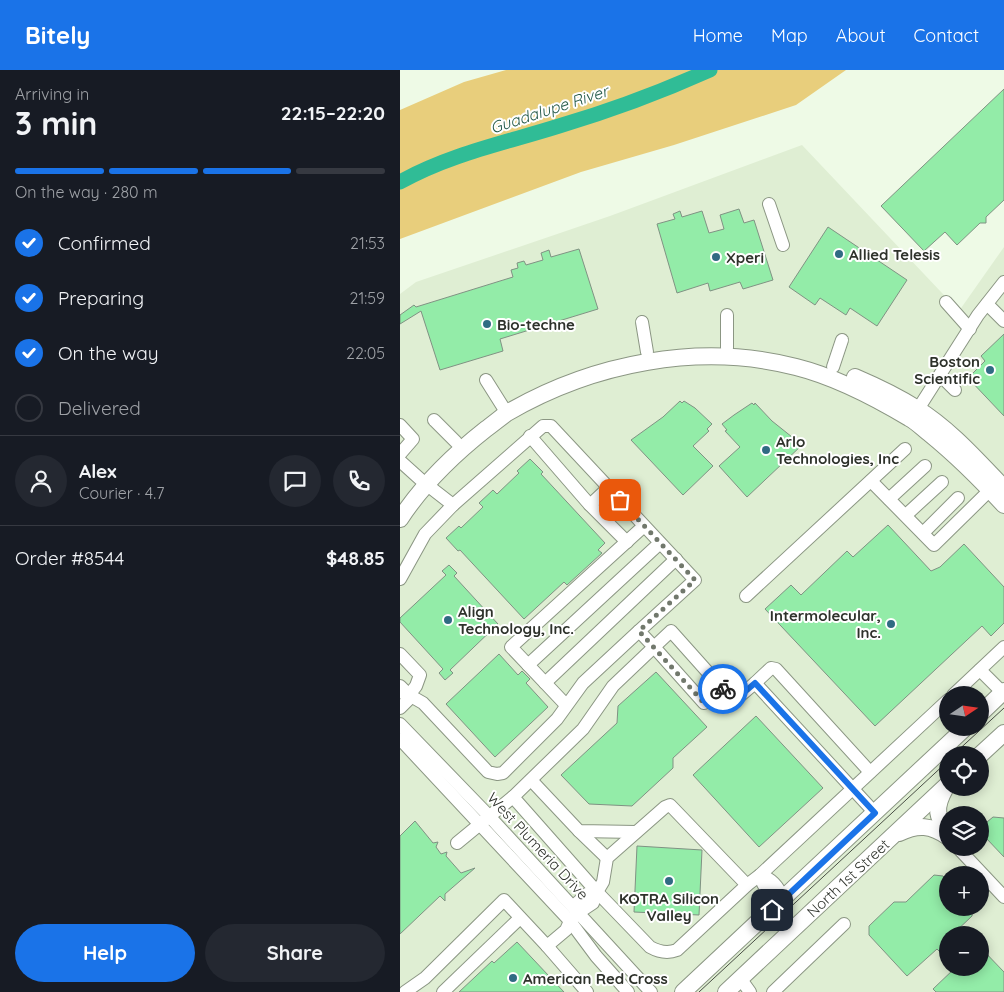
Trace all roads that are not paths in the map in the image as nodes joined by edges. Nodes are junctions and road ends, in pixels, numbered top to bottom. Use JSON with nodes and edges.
{"nodes":[{"id":1,"x":768,"y":204,"type":"dead end"},
{"id":2,"x":782,"y":245,"type":"dead end"},
{"id":3,"x":1004,"y":282,"type":"edge"},
{"id":4,"x":946,"y":302,"type":"dead end"},
{"id":5,"x":987,"y":304,"type":"junction"},
{"id":6,"x":728,"y":315,"type":"dead end"},
{"id":7,"x":1004,"y":321,"type":"edge"},
{"id":8,"x":642,"y":322,"type":"dead end"},
{"id":9,"x":970,"y":328,"type":"junction"},
{"id":10,"x":842,"y":340,"type":"dead end"},
{"id":11,"x":723,"y":352,"type":"junction"},
{"id":12,"x":648,"y":357,"type":"junction"},
{"id":13,"x":831,"y":373,"type":"junction"},
{"id":14,"x":940,"y":375,"type":"junction"},
{"id":15,"x":486,"y":380,"type":"dead end"},
{"id":16,"x":954,"y":390,"type":"dead end"},
{"id":17,"x":505,"y":410,"type":"junction"},
{"id":18,"x":914,"y":414,"type":"junction"},
{"id":19,"x":434,"y":420,"type":"dead end"},
{"id":20,"x":400,"y":425,"type":"edge"},
{"id":21,"x":530,"y":436,"type":"junction"},
{"id":22,"x":456,"y":442,"type":"junction"},
{"id":23,"x":905,"y":449,"type":"dead end"},
{"id":24,"x":400,"y":454,"type":"edge"},
{"id":25,"x":400,"y":461,"type":"edge"},
{"id":26,"x":925,"y":466,"type":"dead end"},
{"id":27,"x":871,"y":481,"type":"junction"},
{"id":28,"x":423,"y":482,"type":"junction"},
{"id":29,"x":942,"y":482,"type":"dead end"},
{"id":30,"x":999,"y":484,"type":"edge"},
{"id":31,"x":608,"y":488,"type":"junction"},
{"id":32,"x":958,"y":498,"type":"dead end"},
{"id":33,"x":889,"y":499,"type":"junction"},
{"id":34,"x":400,"y":504,"type":"edge"},
{"id":35,"x":453,"y":505,"type":"junction"},
{"id":36,"x":590,"y":505,"type":"junction"},
{"id":37,"x":1004,"y":505,"type":"edge"},
{"id":38,"x":906,"y":515,"type":"junction"},
{"id":39,"x":400,"y":519,"type":"edge"},
{"id":40,"x":644,"y":526,"type":"junction"},
{"id":41,"x":923,"y":533,"type":"junction"},
{"id":42,"x":627,"y":542,"type":"junction"},
{"id":43,"x":660,"y":543,"type":"junction"},
{"id":44,"x":676,"y":559,"type":"junction"},
{"id":45,"x":400,"y":579,"type":"edge"},
{"id":46,"x":746,"y":596,"type":"dead end"},
{"id":47,"x":639,"y":631,"type":"junction"},
{"id":48,"x":654,"y":647,"type":"junction"},
{"id":49,"x":1004,"y":647,"type":"edge"},
{"id":50,"x":400,"y":654,"type":"edge"},
{"id":51,"x":528,"y":665,"type":"junction"},
{"id":52,"x":980,"y":670,"type":"junction"},
{"id":53,"x":545,"y":683,"type":"junction"},
{"id":54,"x":755,"y":683,"type":"junction"},
{"id":55,"x":963,"y":686,"type":"edge"},
{"id":56,"x":721,"y":687,"type":"junction"},
{"id":57,"x":1003,"y":692,"type":"edge"},
{"id":58,"x":403,"y":693,"type":"edge"},
{"id":59,"x":566,"y":705,"type":"junction"},
{"id":60,"x":989,"y":705,"type":"edge"},
{"id":61,"x":400,"y":708,"type":"edge"},
{"id":62,"x":939,"y":708,"type":"edge"},
{"id":63,"x":400,"y":724,"type":"edge"},
{"id":64,"x":1004,"y":733,"type":"edge"},
{"id":65,"x":957,"y":736,"type":"edge"},
{"id":66,"x":400,"y":739,"type":"edge"},
{"id":67,"x":989,"y":747,"type":"edge"},
{"id":68,"x":870,"y":772,"type":"junction"},
{"id":69,"x":531,"y":780,"type":"junction"},
{"id":70,"x":852,"y":789,"type":"junction"},
{"id":71,"x":939,"y":792,"type":"edge"},
{"id":72,"x":941,"y":796,"type":"edge"},
{"id":73,"x":513,"y":797,"type":"junction"},
{"id":74,"x":875,"y":813,"type":"junction"},
{"id":75,"x":939,"y":818,"type":"edge"},
{"id":76,"x":484,"y":820,"type":"junction"},
{"id":77,"x":579,"y":831,"type":"junction"},
{"id":78,"x":939,"y":831,"type":"edge"},
{"id":79,"x":636,"y":832,"type":"junction"},
{"id":80,"x":893,"y":836,"type":"junction"},
{"id":81,"x":457,"y":844,"type":"dead end"},
{"id":82,"x":966,"y":856,"type":"edge"},
{"id":83,"x":607,"y":858,"type":"junction"},
{"id":84,"x":760,"y":875,"type":"junction"},
{"id":85,"x":747,"y":885,"type":"junction"},
{"id":86,"x":597,"y":892,"type":"junction"},
{"id":87,"x":1004,"y":897,"type":"edge"},
{"id":88,"x":783,"y":899,"type":"junction"},
{"id":89,"x":574,"y":917,"type":"junction"},
{"id":90,"x":520,"y":918,"type":"junction"},
{"id":91,"x":844,"y":924,"type":"dead end"},
{"id":92,"x":547,"y":946,"type":"junction"},
{"id":93,"x":425,"y":978,"type":"junction"},
{"id":94,"x":740,"y":978,"type":"junction"},
{"id":95,"x":405,"y":992,"type":"edge"},
{"id":96,"x":438,"y":992,"type":"edge"},
{"id":97,"x":443,"y":992,"type":"edge"},
{"id":98,"x":587,"y":992,"type":"edge"},
{"id":99,"x":628,"y":992,"type":"edge"},
{"id":100,"x":651,"y":992,"type":"edge"},
{"id":101,"x":683,"y":992,"type":"edge"},
{"id":102,"x":726,"y":992,"type":"edge"},
{"id":103,"x":750,"y":992,"type":"edge"},
{"id":104,"x":773,"y":992,"type":"edge"}],
"edges":[{"from":1,"to":2,"type":"street"},
{"from":3,"to":5,"type":"street"},
{"from":4,"to":9,"type":"street"},
{"from":5,"to":7,"type":"street"},
{"from":5,"to":9,"type":"street"},
{"from":6,"to":11,"type":"street"},
{"from":8,"to":12,"type":"street"},
{"from":9,"to":14,"type":"street"},
{"from":10,"to":13,"type":"street"},
{"from":11,"to":12,"type":"main road"},
{"from":11,"to":13,"type":"main road"},
{"from":12,"to":17,"type":"main road"},
{"from":13,"to":18,"type":"main road"},
{"from":14,"to":16,"type":"street"},
{"from":14,"to":18,"type":"street"},
{"from":15,"to":17,"type":"street"},
{"from":17,"to":22,"type":"main road"},
{"from":17,"to":28,"type":"main road"},
{"from":18,"to":30,"type":"main road"},
{"from":19,"to":22,"type":"street"},
{"from":20,"to":24,"type":"street"},
{"from":21,"to":31,"type":"street"},
{"from":21,"to":35,"type":"street"},
{"from":21,"to":36,"type":"street"},
{"from":22,"to":28,"type":"main road"},
{"from":23,"to":27,"type":"street"},
{"from":25,"to":28,"type":"street"},
{"from":26,"to":33,"type":"street"},
{"from":27,"to":33,"type":"street"},
{"from":27,"to":46,"type":"street"},
{"from":28,"to":34,"type":"main road"},
{"from":28,"to":35,"type":"street"},
{"from":28,"to":39,"type":"main road"},
{"from":29,"to":38,"type":"street"},
{"from":30,"to":37,"type":"main road"},
{"from":30,"to":41,"type":"street"},
{"from":31,"to":36,"type":"street"},
{"from":31,"to":40,"type":"street"},
{"from":32,"to":41,"type":"street"},
{"from":33,"to":38,"type":"street"},
{"from":35,"to":45,"type":"street"},
{"from":36,"to":42,"type":"street"},
{"from":38,"to":41,"type":"street"},
{"from":40,"to":42,"type":"street"},
{"from":40,"to":43,"type":"street"},
{"from":42,"to":51,"type":"street"},
{"from":43,"to":44,"type":"street"},
{"from":43,"to":51,"type":"street"},
{"from":44,"to":47,"type":"street"},
{"from":44,"to":53,"type":"street"},
{"from":47,"to":48,"type":"street"},
{"from":47,"to":59,"type":"street"},
{"from":48,"to":56,"type":"street"},
{"from":48,"to":56,"type":"street"},
{"from":48,"to":69,"type":"street"},
{"from":49,"to":52,"type":"street"},
{"from":50,"to":58,"type":"street"},
{"from":51,"to":53,"type":"street"},
{"from":52,"to":55,"type":"street"},
{"from":52,"to":57,"type":"street"},
{"from":53,"to":59,"type":"street"},
{"from":54,"to":56,"type":"street"},
{"from":54,"to":68,"type":"street"},
{"from":54,"to":70,"type":"street"},
{"from":57,"to":60,"type":"main road"},
{"from":58,"to":59,"type":"street"},
{"from":58,"to":61,"type":"street"},
{"from":62,"to":68,"type":"street"},
{"from":63,"to":76,"type":"street","name":"West Plumeria Drive"},
{"from":64,"to":67,"type":"main road"},
{"from":65,"to":74,"type":"main road","name":"North 1st Street"},
{"from":66,"to":76,"type":"street","name":"West Plumeria Drive"},
{"from":68,"to":70,"type":"street"},
{"from":69,"to":73,"type":"street"},
{"from":69,"to":77,"type":"street"},
{"from":70,"to":74,"type":"street"},
{"from":70,"to":84,"type":"street"},
{"from":71,"to":80,"type":"main road","name":"North 1st Street"},
{"from":72,"to":75,"type":"main road"},
{"from":73,"to":76,"type":"street"},
{"from":73,"to":86,"type":"street"},
{"from":74,"to":88,"type":"main road","name":"North 1st Street"},
{"from":76,"to":81,"type":"street"},
{"from":76,"to":89,"type":"street","name":"West Plumeria Drive"},
{"from":77,"to":79,"type":"street"},
{"from":77,"to":83,"type":"street"},
{"from":78,"to":80,"type":"main road"},
{"from":79,"to":83,"type":"street"},
{"from":79,"to":85,"type":"street"},
{"from":80,"to":94,"type":"main road","name":"North 1st Street"},
{"from":82,"to":87,"type":"street"},
{"from":83,"to":86,"type":"street"},
{"from":84,"to":85,"type":"street"},
{"from":84,"to":88,"type":"street"},
{"from":85,"to":86,"type":"street"},
{"from":86,"to":89,"type":"street"},
{"from":88,"to":101,"type":"main road","name":"North 1st Street"},
{"from":89,"to":92,"type":"street"},
{"from":89,"to":99,"type":"street","name":"West Plumeria Drive"},
{"from":89,"to":100,"type":"street","name":"West Plumeria Drive"},
{"from":90,"to":92,"type":"street"},
{"from":90,"to":93,"type":"street"},
{"from":90,"to":97,"type":"street"},
{"from":91,"to":104,"type":"street"},
{"from":92,"to":98,"type":"street"},
{"from":93,"to":95,"type":"street"},
{"from":93,"to":96,"type":"street"},
{"from":94,"to":102,"type":"main road","name":"North 1st Street"},
{"from":94,"to":103,"type":"street"}]}
